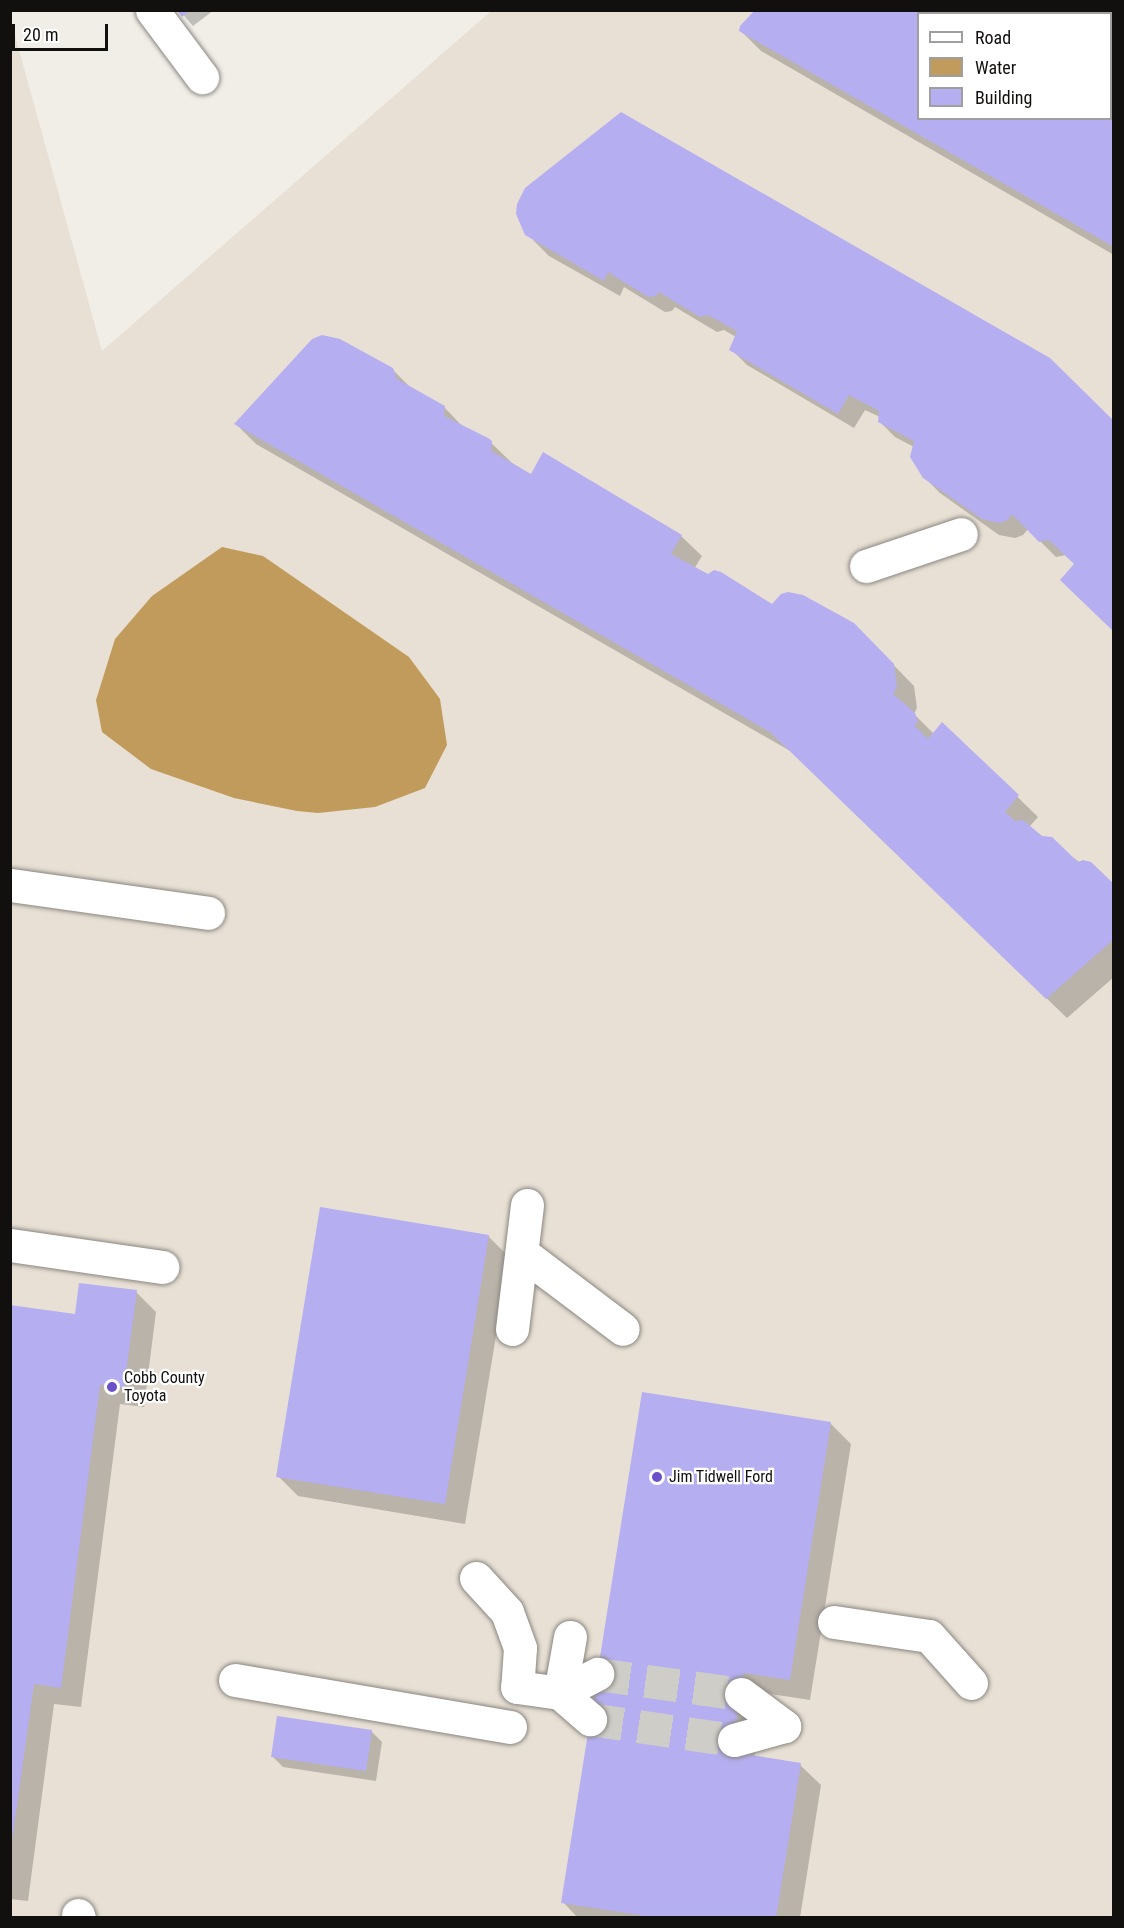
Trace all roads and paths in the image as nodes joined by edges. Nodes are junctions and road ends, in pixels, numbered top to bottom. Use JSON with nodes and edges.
{"nodes":[{"id":1,"x":152,"y":10,"type":"edge"},
{"id":2,"x":202,"y":77,"type":"dead end"},
{"id":3,"x":961,"y":534,"type":"dead end"},
{"id":4,"x":866,"y":566,"type":"dead end"},
{"id":5,"x":10,"y":885,"type":"edge"},
{"id":6,"x":208,"y":913,"type":"dead end"},
{"id":7,"x":527,"y":1205,"type":"dead end"},
{"id":8,"x":10,"y":1245,"type":"edge"},
{"id":9,"x":522,"y":1253,"type":"junction"},
{"id":10,"x":162,"y":1267,"type":"dead end"},
{"id":11,"x":512,"y":1329,"type":"dead end"},
{"id":12,"x":623,"y":1329,"type":"dead end"},
{"id":13,"x":476,"y":1578,"type":"dead end"},
{"id":14,"x":834,"y":1622,"type":"dead end"},
{"id":15,"x":570,"y":1637,"type":"dead end"},
{"id":16,"x":597,"y":1674,"type":"tunnel mouth"},
{"id":17,"x":235,"y":1680,"type":"dead end"},
{"id":18,"x":971,"y":1683,"type":"dead end"},
{"id":19,"x":560,"y":1693,"type":"junction"},
{"id":20,"x":741,"y":1694,"type":"tunnel mouth"},
{"id":21,"x":590,"y":1719,"type":"tunnel mouth"},
{"id":22,"x":510,"y":1727,"type":"dead end"},
{"id":23,"x":734,"y":1740,"type":"tunnel mouth"}],
"edges":[{"from":1,"to":2,"type":"lane"},
{"from":3,"to":4,"type":"lane"},
{"from":5,"to":6,"type":"lane"},
{"from":7,"to":9,"type":"lane"},
{"from":8,"to":10,"type":"lane"},
{"from":9,"to":11,"type":"lane"},
{"from":9,"to":12,"type":"lane"},
{"from":13,"to":19,"type":"lane"},
{"from":14,"to":18,"type":"lane"},
{"from":15,"to":19,"type":"lane"},
{"from":16,"to":19,"type":"lane"},
{"from":17,"to":22,"type":"lane"},
{"from":19,"to":21,"type":"lane"},
{"from":20,"to":23,"type":"lane"}]}
